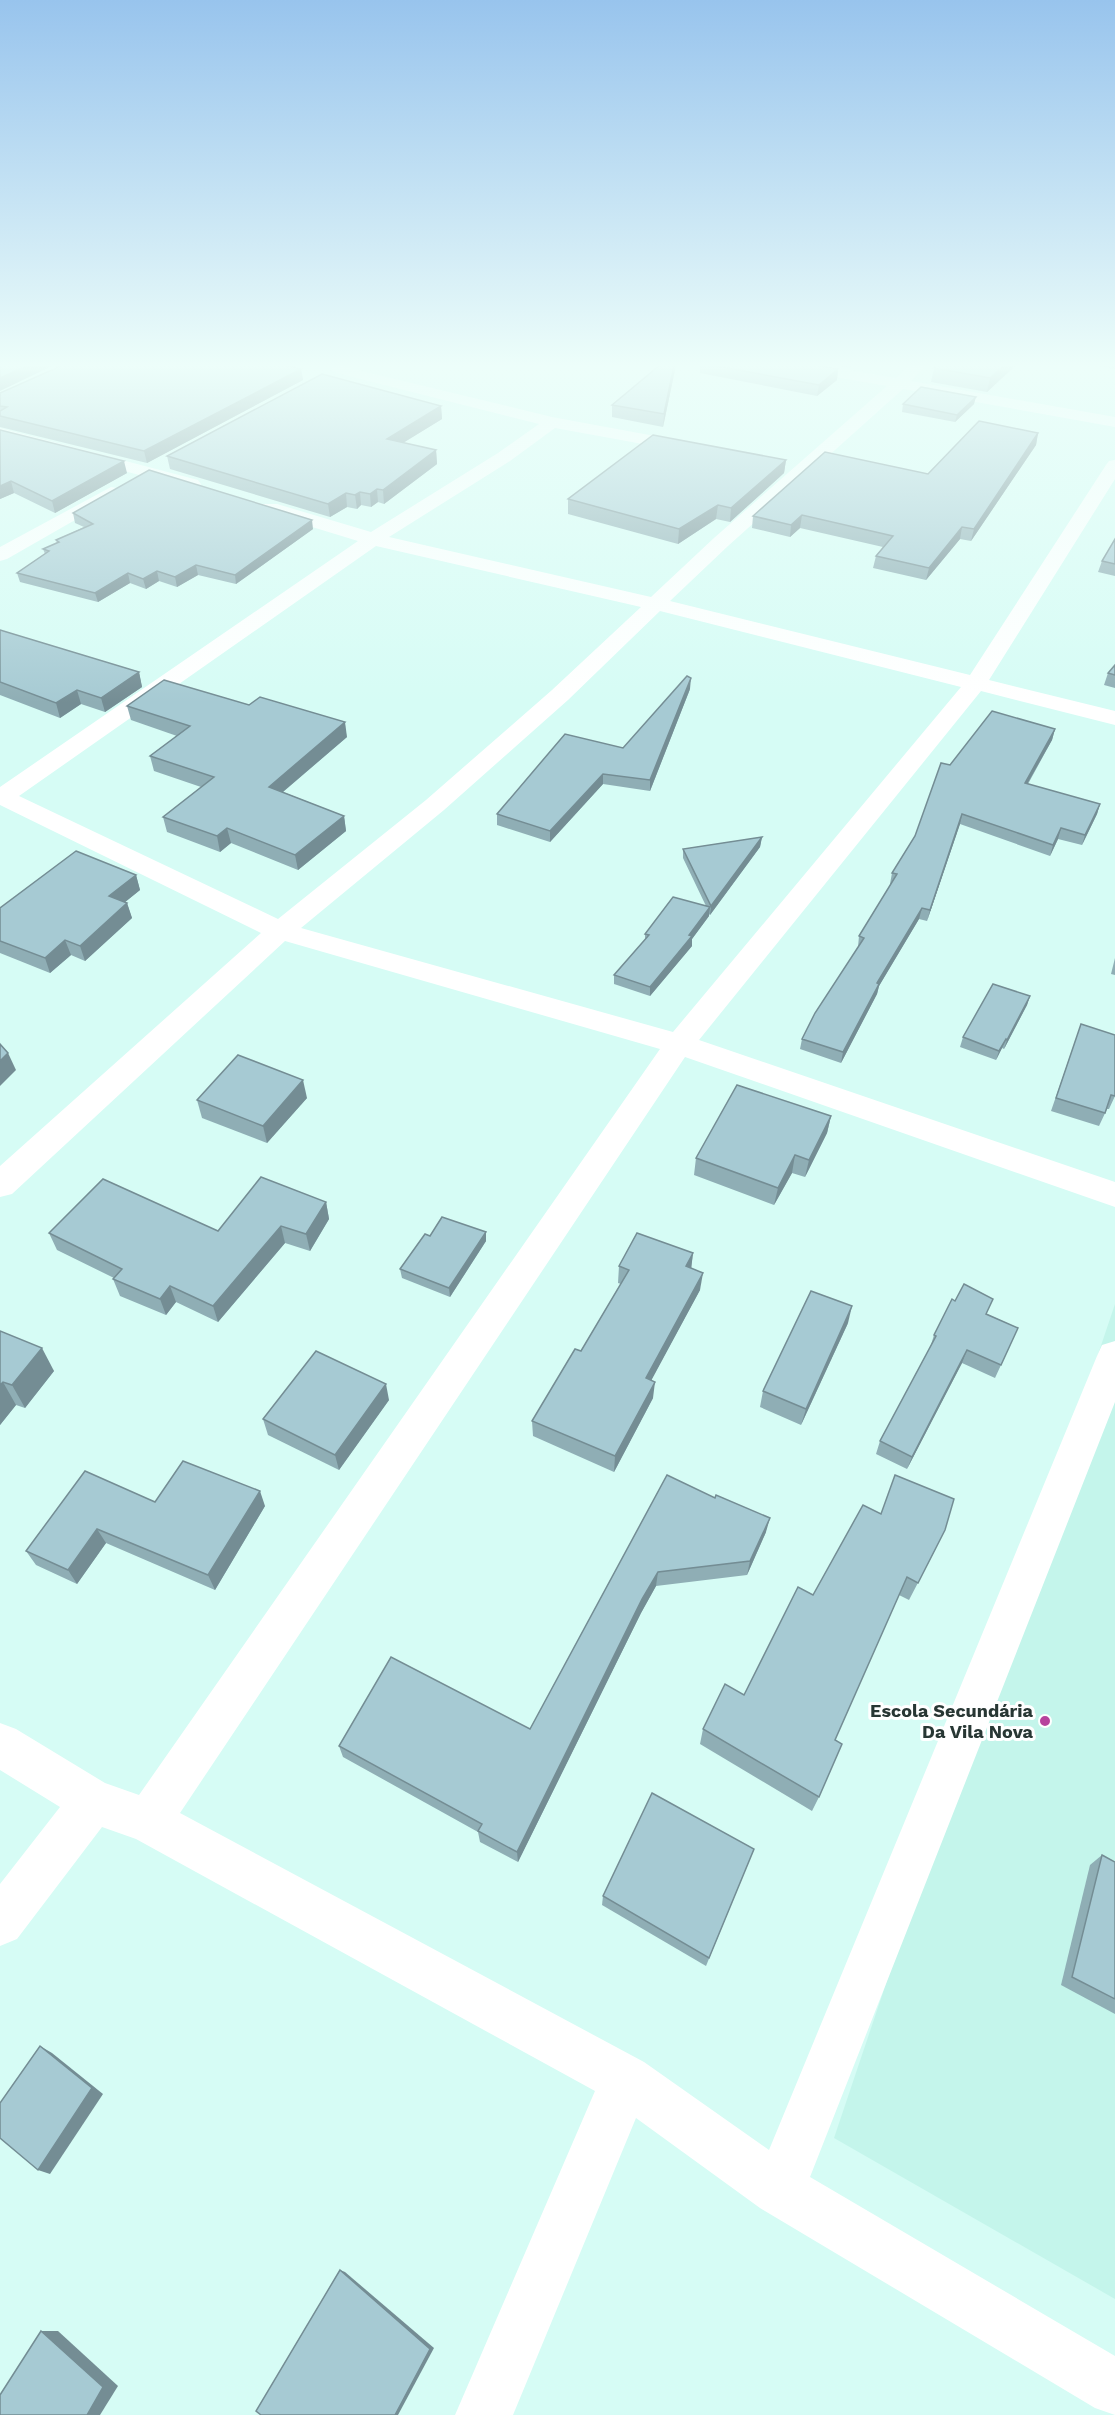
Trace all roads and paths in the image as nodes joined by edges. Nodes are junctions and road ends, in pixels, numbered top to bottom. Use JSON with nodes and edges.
{"nodes":[{"id":1,"x":137,"y":478,"type":"edge"},
{"id":2,"x":171,"y":478,"type":"edge"},
{"id":3,"x":471,"y":478,"type":"edge"},
{"id":4,"x":782,"y":478,"type":"edge"},
{"id":5,"x":1107,"y":478,"type":"edge"},
{"id":6,"x":205,"y":488,"type":"edge"},
{"id":7,"x":250,"y":502,"type":"edge"},
{"id":8,"x":373,"y":539,"type":"junction"},
{"id":9,"x":0,"y":555,"type":"edge"},
{"id":10,"x":656,"y":604,"type":"junction"},
{"id":11,"x":977,"y":682,"type":"junction"},
{"id":12,"x":1115,"y":718,"type":"edge"},
{"id":13,"x":1,"y":797,"type":"edge"},
{"id":14,"x":279,"y":931,"type":"junction"},
{"id":15,"x":679,"y":1044,"type":"junction"},
{"id":16,"x":0,"y":1185,"type":"edge"},
{"id":17,"x":1115,"y":1195,"type":"edge"},
{"id":18,"x":1115,"y":1356,"type":"edge"},
{"id":19,"x":0,"y":1745,"type":"edge"},
{"id":20,"x":93,"y":1801,"type":"junction"},
{"id":21,"x":148,"y":1821,"type":"junction"},
{"id":22,"x":0,"y":1922,"type":"edge"},
{"id":23,"x":626,"y":2080,"type":"junction"},
{"id":24,"x":779,"y":2189,"type":"junction"},
{"id":25,"x":1115,"y":2388,"type":"edge"},
{"id":26,"x":484,"y":2415,"type":"edge"}],
"edges":[{"from":1,"to":9,"type":"street"},
{"from":2,"to":6,"type":"street"},
{"from":3,"to":8,"type":"street"},
{"from":4,"to":10,"type":"street"},
{"from":5,"to":11,"type":"street"},
{"from":7,"to":8,"type":"street"},
{"from":8,"to":10,"type":"street"},
{"from":8,"to":13,"type":"street"},
{"from":10,"to":11,"type":"street"},
{"from":10,"to":14,"type":"street"},
{"from":11,"to":12,"type":"street"},
{"from":11,"to":15,"type":"street"},
{"from":13,"to":14,"type":"street"},
{"from":14,"to":15,"type":"street"},
{"from":14,"to":16,"type":"street"},
{"from":15,"to":17,"type":"street"},
{"from":15,"to":21,"type":"street"},
{"from":18,"to":24,"type":"street"},
{"from":19,"to":20,"type":"street"},
{"from":20,"to":21,"type":"street"},
{"from":20,"to":22,"type":"street"},
{"from":21,"to":23,"type":"street"},
{"from":23,"to":24,"type":"street"},
{"from":23,"to":26,"type":"street"},
{"from":24,"to":25,"type":"street"}]}
